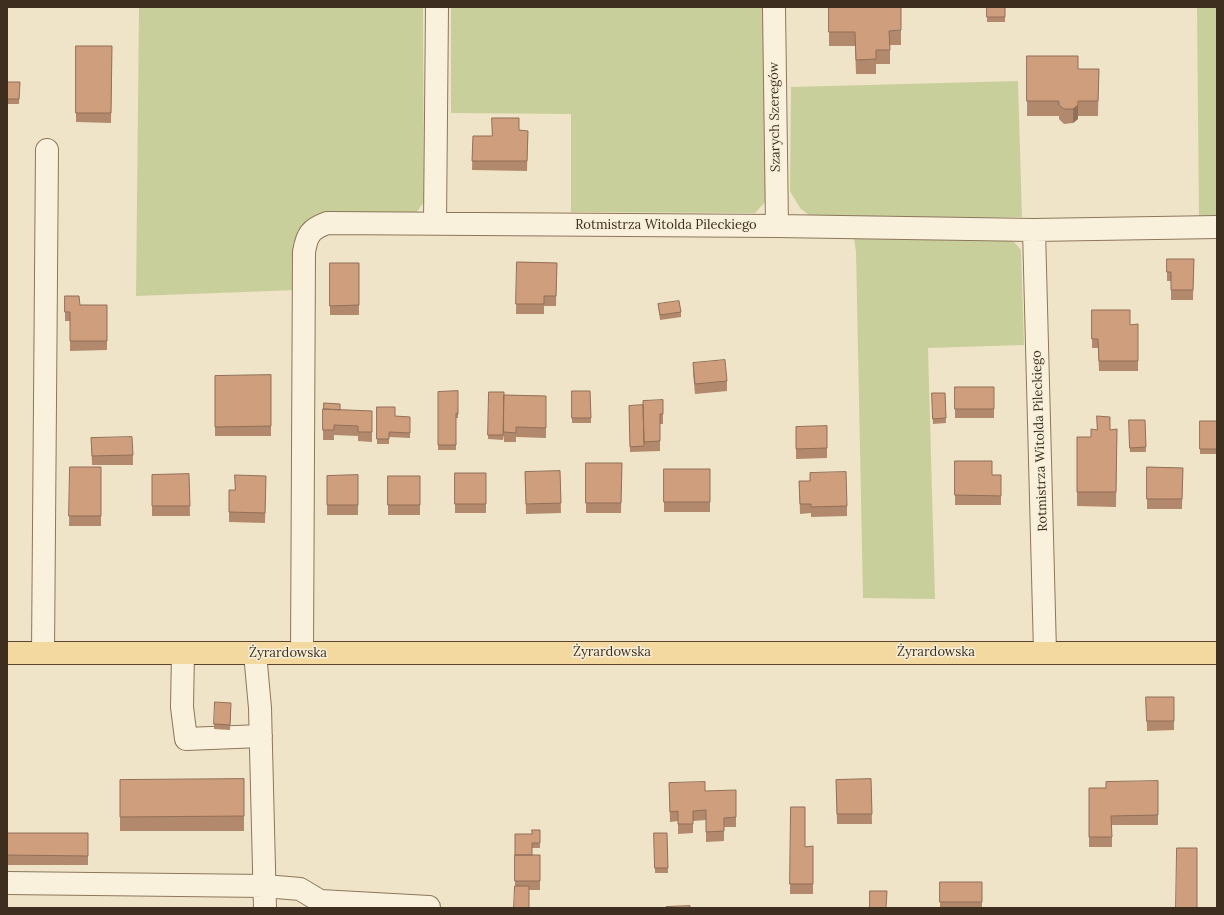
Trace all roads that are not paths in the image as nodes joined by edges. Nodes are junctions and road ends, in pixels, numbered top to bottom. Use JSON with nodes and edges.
{"nodes":[{"id":1,"x":437,"y":7,"type":"edge"},
{"id":2,"x":774,"y":7,"type":"edge"},
{"id":3,"x":46,"y":150,"type":"dead end"},
{"id":4,"x":436,"y":223,"type":"junction"},
{"id":5,"x":777,"y":226,"type":"junction"},
{"id":6,"x":1217,"y":227,"type":"edge"},
{"id":7,"x":1034,"y":230,"type":"junction"},
{"id":8,"x":1045,"y":652,"type":"junction"},
{"id":9,"x":7,"y":653,"type":"edge"},
{"id":10,"x":42,"y":653,"type":"junction"},
{"id":11,"x":183,"y":653,"type":"junction"},
{"id":12,"x":255,"y":653,"type":"junction"},
{"id":13,"x":302,"y":653,"type":"junction"},
{"id":14,"x":1217,"y":653,"type":"edge"},
{"id":15,"x":261,"y":736,"type":"junction"},
{"id":16,"x":7,"y":883,"type":"edge"},
{"id":17,"x":265,"y":886,"type":"junction"},
{"id":18,"x":429,"y":907,"type":"dead end"},
{"id":19,"x":265,"y":908,"type":"edge"}],
"edges":[{"from":1,"to":4,"type":"street"},
{"from":2,"to":5,"type":"street","name":"Szarych Szeregów"},
{"from":3,"to":10,"type":"street"},
{"from":4,"to":5,"type":"street","name":"Rotmistrza Witolda Pileckiego"},
{"from":4,"to":13,"type":"street","name":"Rotmistrza Witolda Pileckiego"},
{"from":5,"to":7,"type":"street","name":"Rotmistrza Witolda Pileckiego"},
{"from":6,"to":7,"type":"street","name":"Rotmistrza Witolda Pileckiego"},
{"from":7,"to":8,"type":"street","name":"Rotmistrza Witolda Pileckiego"},
{"from":8,"to":13,"type":"main road","name":"Żyrardowska"},
{"from":8,"to":14,"type":"main road","name":"Żyrardowska"},
{"from":9,"to":10,"type":"main road","name":"Żyrardowska"},
{"from":10,"to":11,"type":"main road","name":"Żyrardowska"},
{"from":11,"to":12,"type":"main road","name":"Żyrardowska"},
{"from":11,"to":15,"type":"street"},
{"from":12,"to":13,"type":"main road","name":"Żyrardowska"},
{"from":12,"to":15,"type":"street"},
{"from":15,"to":17,"type":"street"},
{"from":16,"to":17,"type":"street"},
{"from":17,"to":18,"type":"street"},
{"from":17,"to":19,"type":"street"}]}
